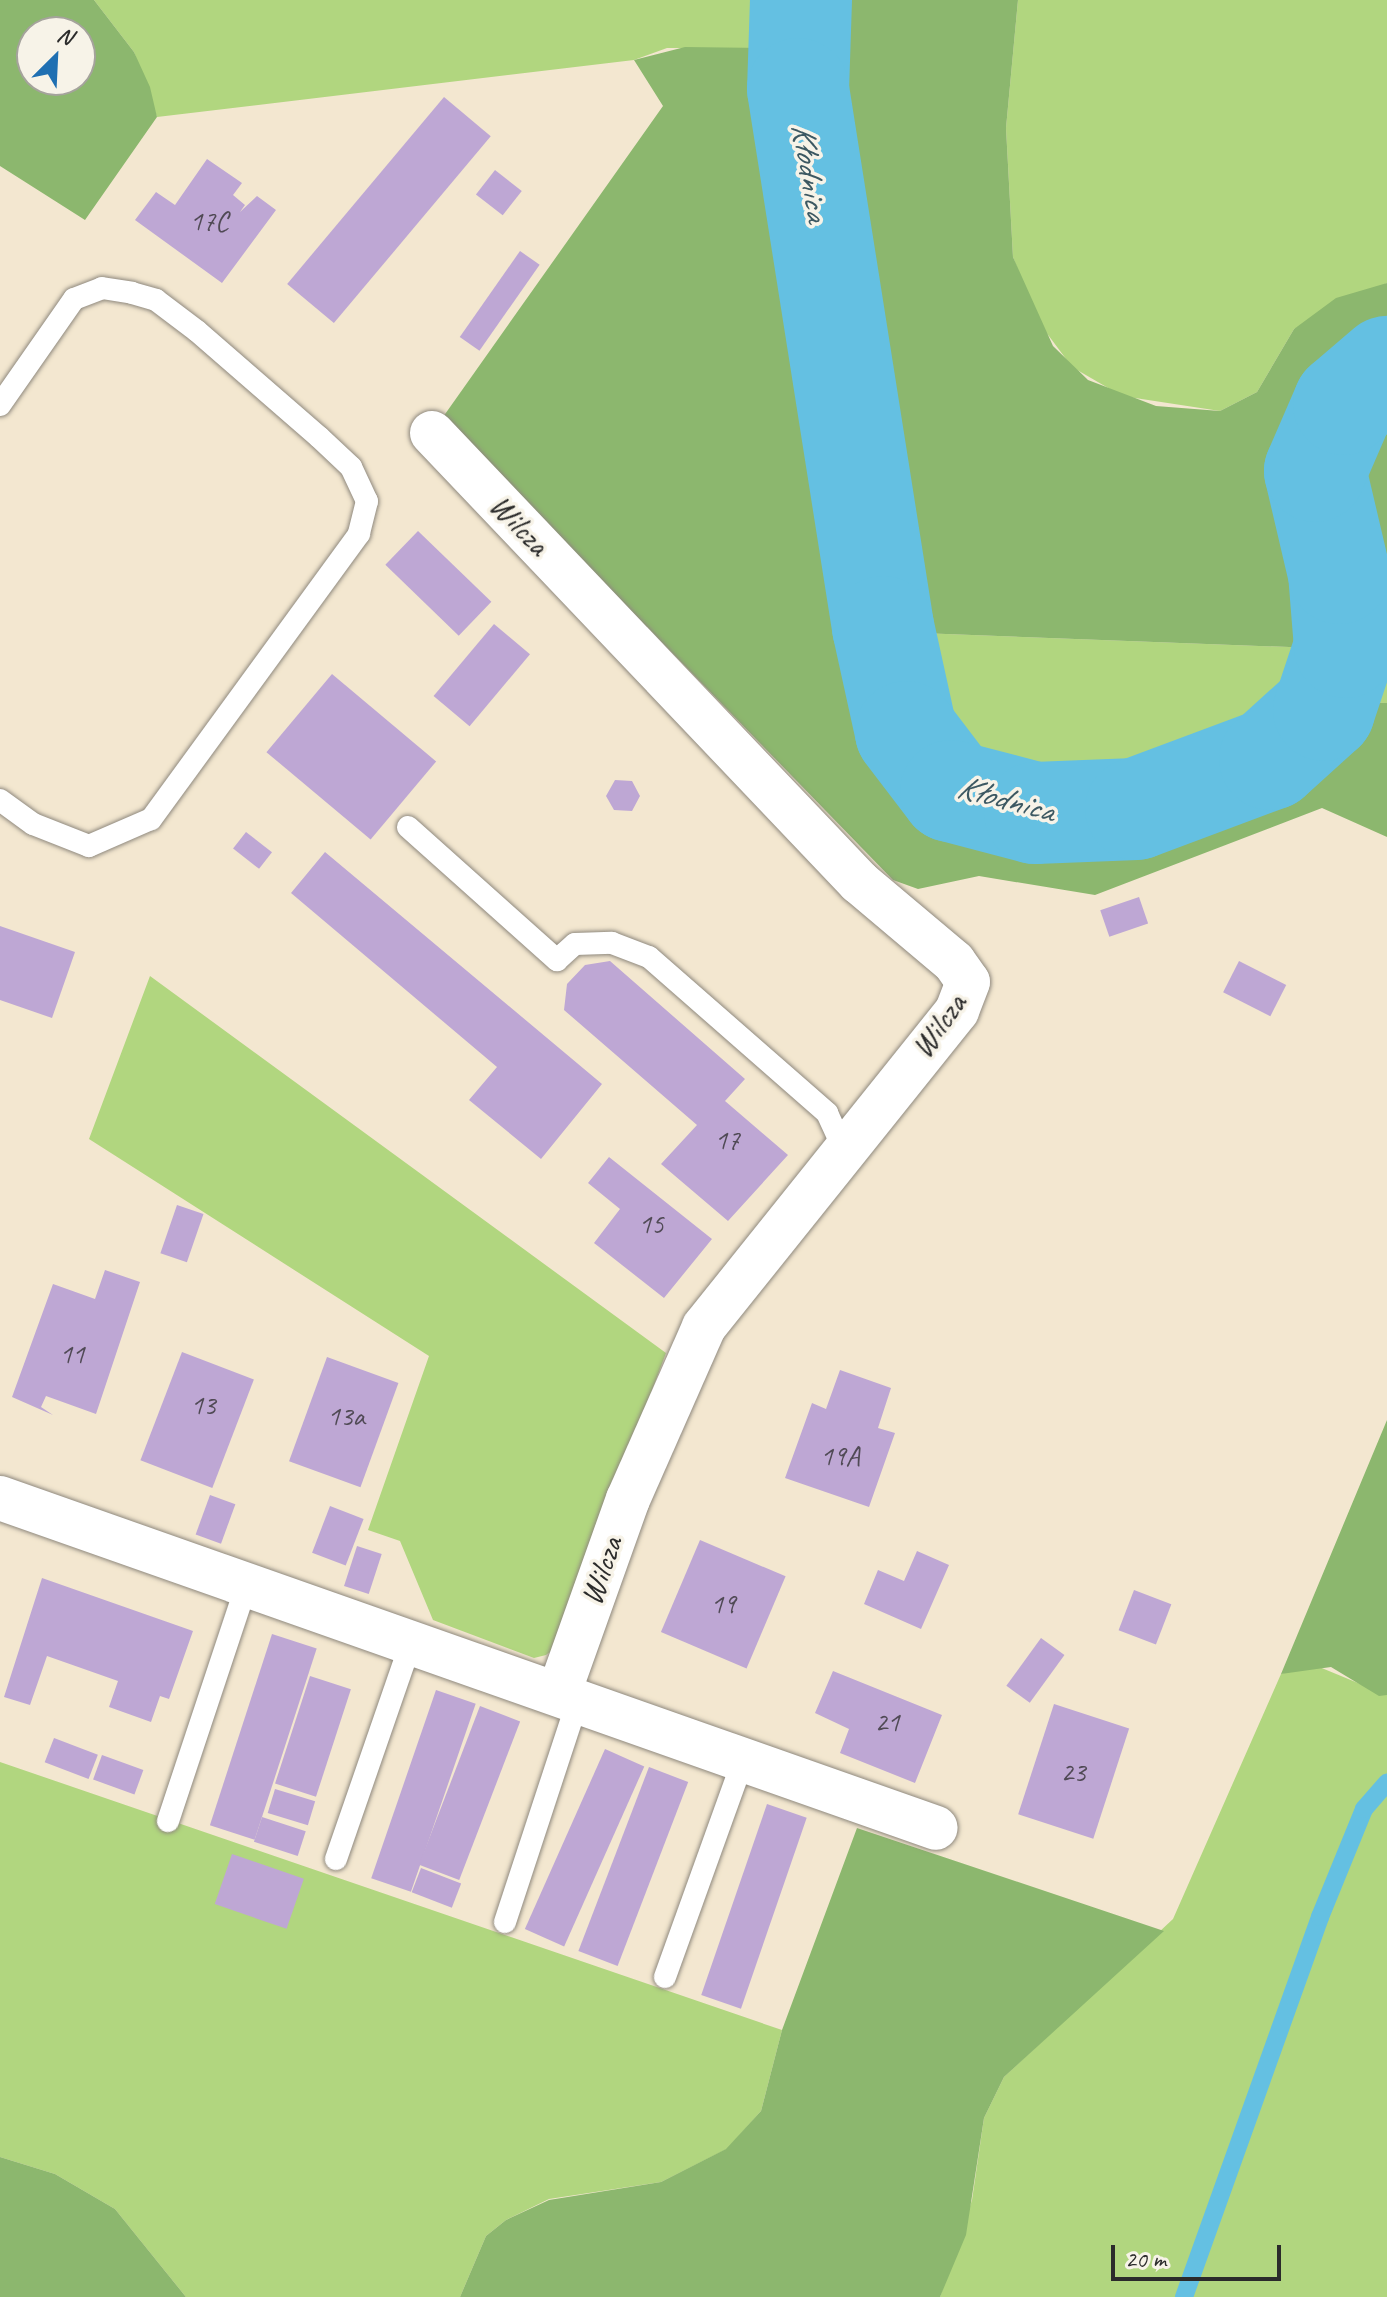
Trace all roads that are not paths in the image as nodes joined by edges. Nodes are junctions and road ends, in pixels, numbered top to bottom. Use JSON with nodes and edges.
{"nodes":[{"id":1,"x":0,"y":405,"type":"edge"},
{"id":2,"x":432,"y":433,"type":"dead end"},
{"id":3,"x":0,"y":800,"type":"edge"},
{"id":4,"x":408,"y":827,"type":"dead end"},
{"id":5,"x":844,"y":1150,"type":"junction"},
{"id":6,"x":0,"y":1498,"type":"edge"},
{"id":7,"x":247,"y":1583,"type":"junction"},
{"id":8,"x":412,"y":1640,"type":"junction"},
{"id":9,"x":570,"y":1693,"type":"junction"},
{"id":10,"x":744,"y":1758,"type":"junction"},
{"id":11,"x":168,"y":1821,"type":"dead end"},
{"id":12,"x":936,"y":1828,"type":"dead end"},
{"id":13,"x":336,"y":1859,"type":"dead end"},
{"id":14,"x":505,"y":1922,"type":"dead end"},
{"id":15,"x":665,"y":1977,"type":"dead end"}],
"edges":[{"from":1,"to":3,"type":"lane"},
{"from":2,"to":5,"type":"street","name":"Wilcza"},
{"from":4,"to":5,"type":"lane"},
{"from":5,"to":9,"type":"street","name":"Wilcza"},
{"from":6,"to":7,"type":"street"},
{"from":7,"to":8,"type":"street"},
{"from":7,"to":11,"type":"lane"},
{"from":8,"to":9,"type":"street"},
{"from":8,"to":13,"type":"lane"},
{"from":9,"to":10,"type":"street"},
{"from":9,"to":14,"type":"lane"},
{"from":10,"to":12,"type":"street"},
{"from":10,"to":15,"type":"lane"}]}
